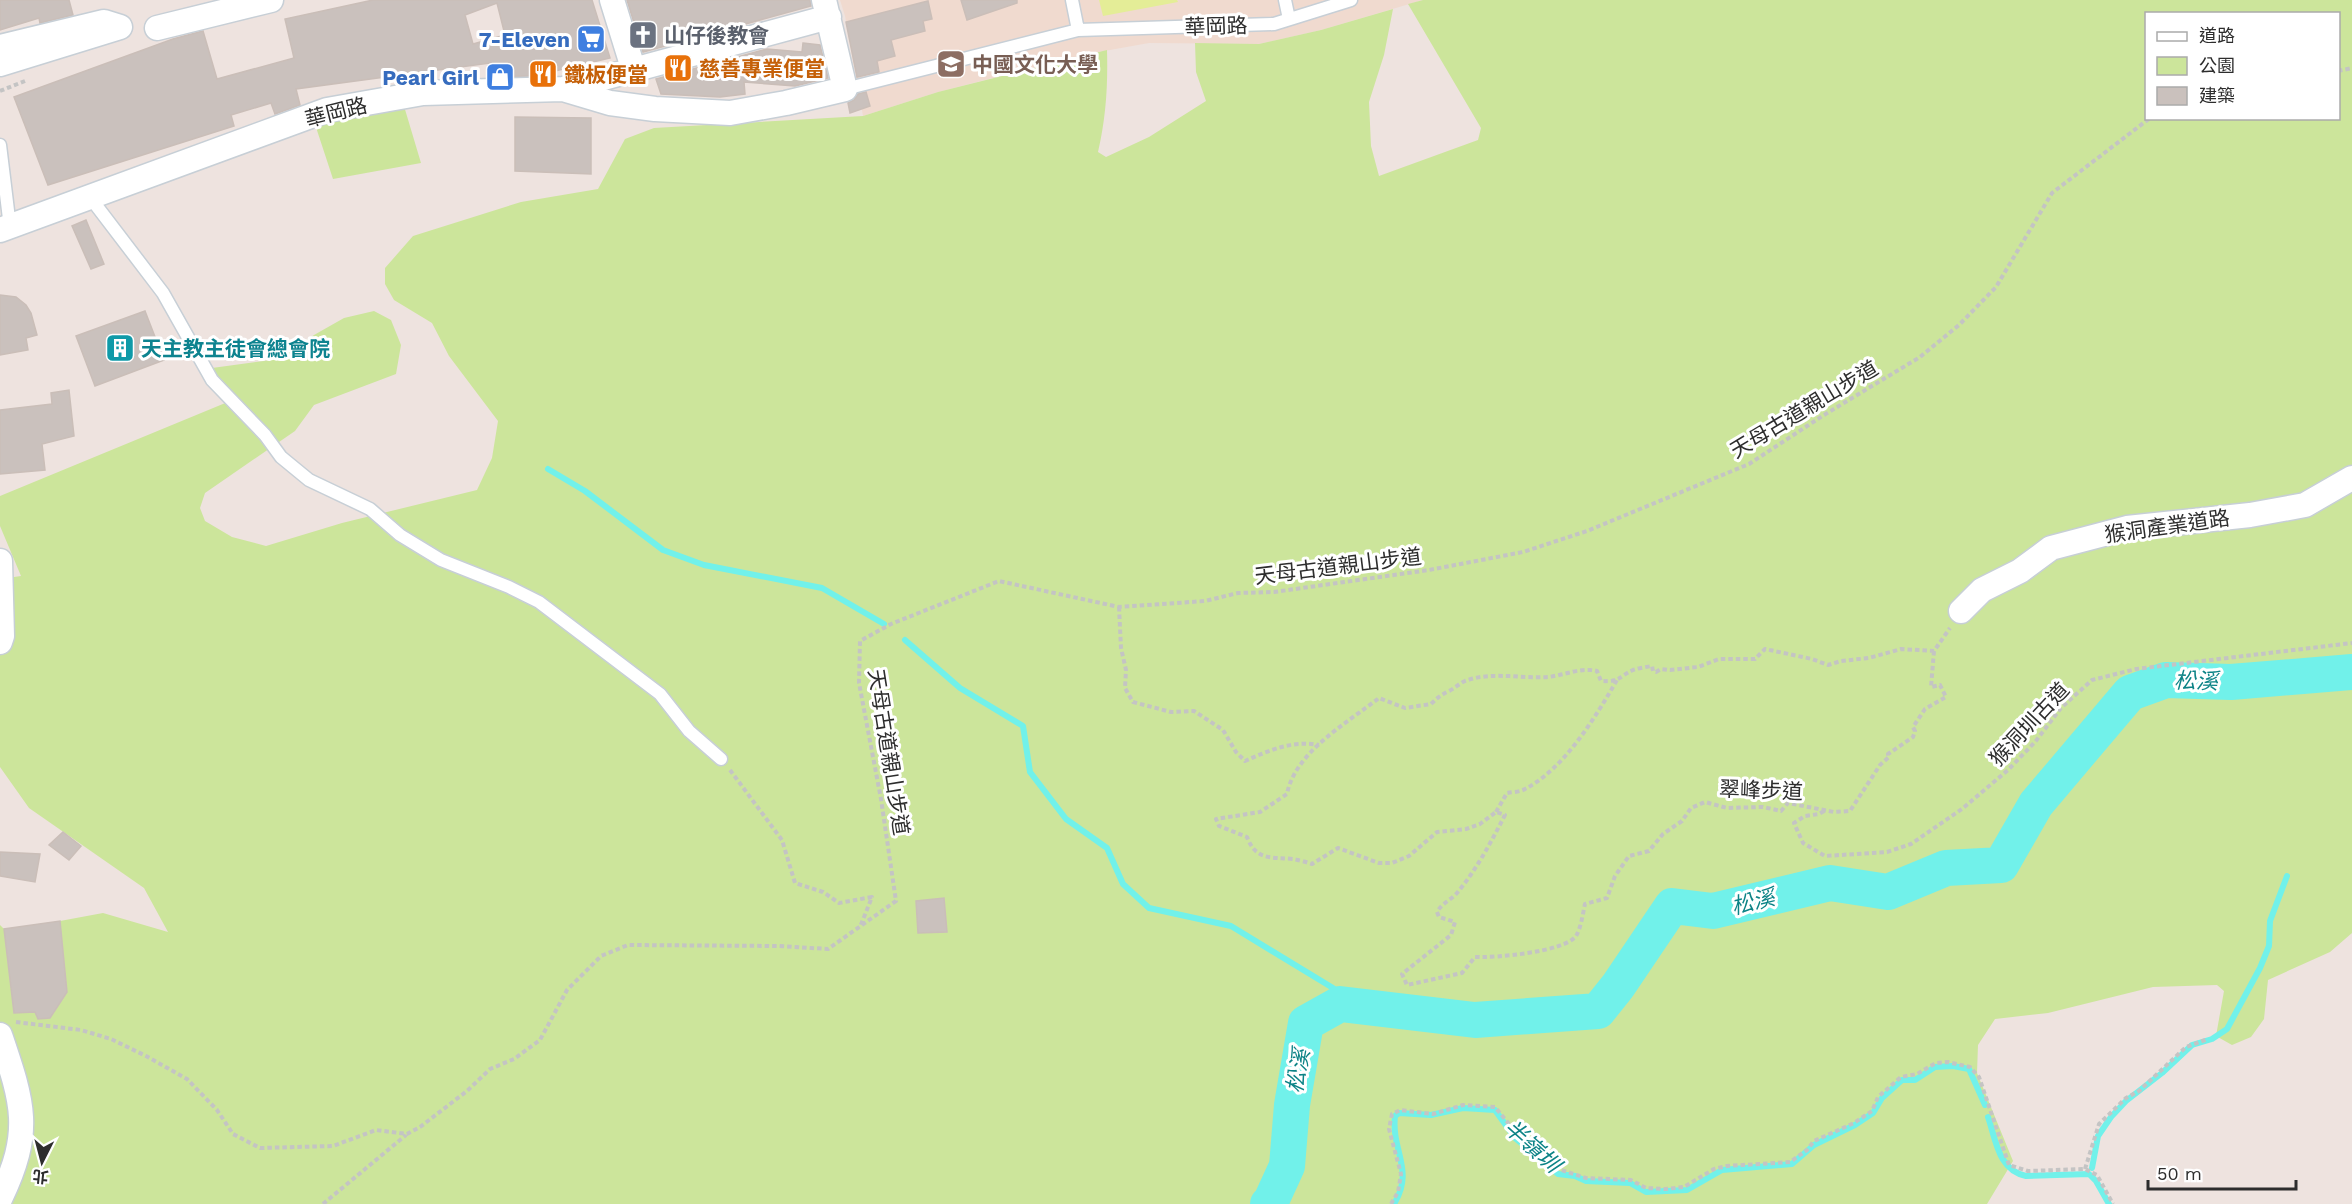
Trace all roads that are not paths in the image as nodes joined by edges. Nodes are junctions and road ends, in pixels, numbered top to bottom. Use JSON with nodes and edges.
{"nodes":[{"id":1,"x":271,"y":0,"type":"edge"},
{"id":2,"x":612,"y":0,"type":"edge"},
{"id":3,"x":1072,"y":0,"type":"edge"},
{"id":4,"x":1285,"y":0,"type":"edge"},
{"id":5,"x":1351,"y":0,"type":"edge"},
{"id":6,"x":826,"y":8,"type":"edge"},
{"id":7,"x":1289,"y":19,"type":"junction"},
{"id":8,"x":157,"y":28,"type":"dead end"},
{"id":9,"x":1078,"y":30,"type":"junction"},
{"id":10,"x":0,"y":48,"type":"edge"},
{"id":11,"x":0,"y":64,"type":"edge"},
{"id":12,"x":633,"y":68,"type":"junction"},
{"id":13,"x":563,"y":89,"type":"junction"},
{"id":14,"x":845,"y":89,"type":"junction"},
{"id":15,"x":0,"y":145,"type":"edge"},
{"id":16,"x":89,"y":196,"type":"junction"},
{"id":17,"x":5,"y":228,"type":"edge"},
{"id":18,"x":2352,"y":478,"type":"edge"},
{"id":19,"x":0,"y":561,"type":"edge"},
{"id":20,"x":1961,"y":611,"type":"road end"},
{"id":21,"x":0,"y":642,"type":"edge"},
{"id":22,"x":721,"y":759,"type":"road end"},
{"id":23,"x":5,"y":1028,"type":"edge"},
{"id":24,"x":0,"y":1199,"type":"edge"}],
"edges":[{"from":1,"to":8,"type":"street"},
{"from":2,"to":12,"type":"street"},
{"from":3,"to":9,"type":"lane"},
{"from":4,"to":7,"type":"lane"},
{"from":5,"to":7,"type":"lane","name":"華岡路"},
{"from":6,"to":12,"type":"street"},
{"from":6,"to":14,"type":"street"},
{"from":7,"to":9,"type":"lane","name":"華岡路"},
{"from":9,"to":14,"type":"lane","name":"華岡路"},
{"from":10,"to":11,"type":"street"},
{"from":12,"to":13,"type":"street"},
{"from":13,"to":14,"type":"street","name":"華岡路"},
{"from":13,"to":16,"type":"street","name":"華岡路"},
{"from":15,"to":17,"type":"lane"},
{"from":16,"to":17,"type":"street","name":"華岡路"},
{"from":16,"to":22,"type":"lane"},
{"from":18,"to":20,"type":"street","name":"猴洞產業道路"},
{"from":19,"to":21,"type":"street"},
{"from":23,"to":24,"type":"street"}]}
